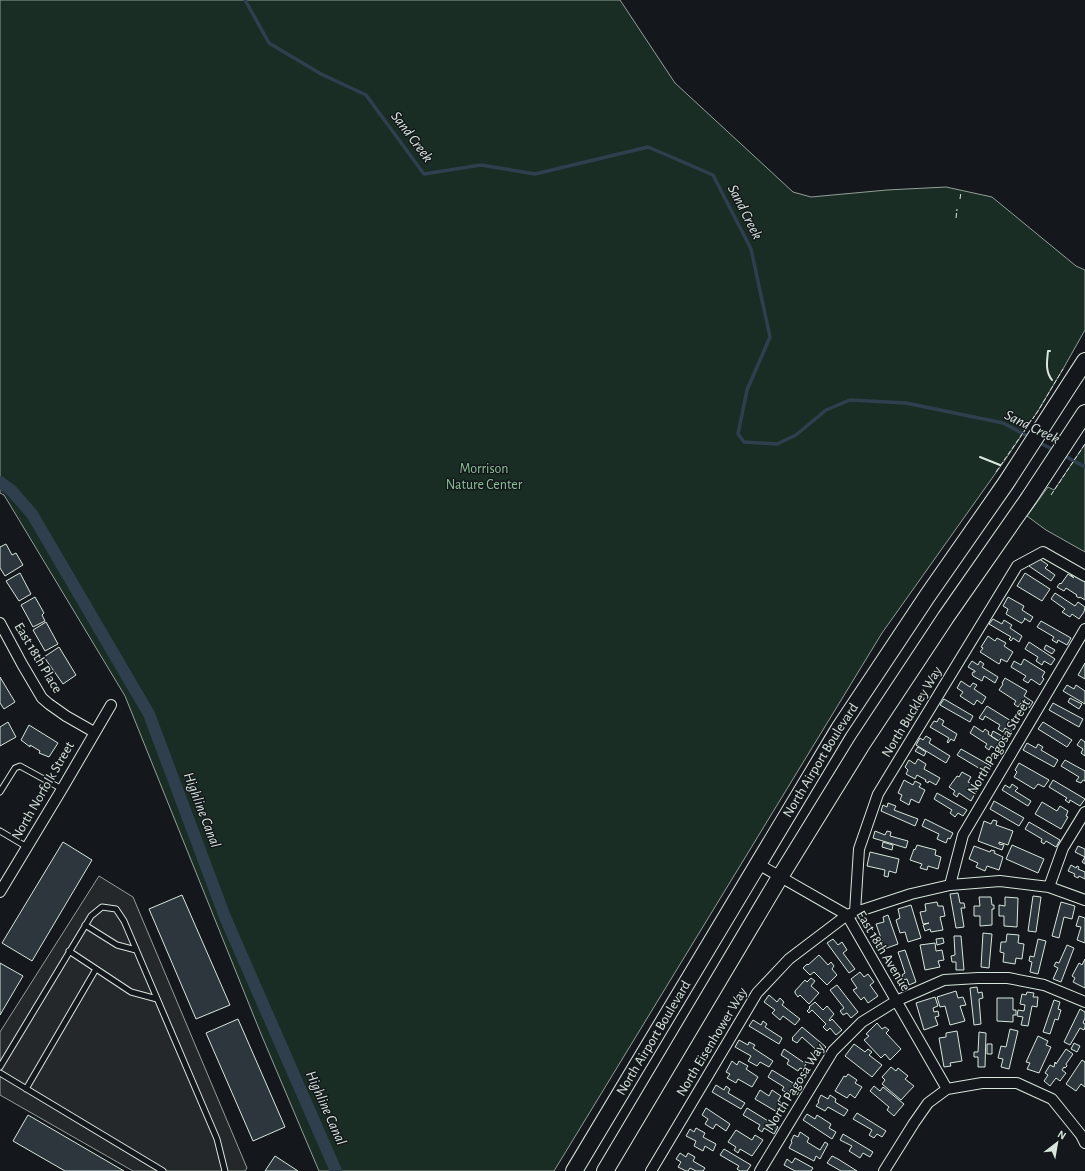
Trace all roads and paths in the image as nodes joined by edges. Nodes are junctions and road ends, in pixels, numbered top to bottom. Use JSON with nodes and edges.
{"nodes":[{"id":1,"x":1085,"y":360,"type":"edge"},
{"id":2,"x":1085,"y":413,"type":"edge"},
{"id":3,"x":1085,"y":576,"type":"edge"},
{"id":4,"x":0,"y":623,"type":"edge"},
{"id":5,"x":1085,"y":629,"type":"edge"},
{"id":6,"x":110,"y":705,"type":"dead end"},
{"id":7,"x":94,"y":732,"type":"junction"},
{"id":8,"x":62,"y":789,"type":"junction"},
{"id":9,"x":0,"y":792,"type":"edge"},
{"id":10,"x":1085,"y":812,"type":"edge"},
{"id":11,"x":0,"y":831,"type":"edge"},
{"id":12,"x":27,"y":847,"type":"junction"},
{"id":13,"x":758,"y":864,"type":"junction"},
{"id":14,"x":780,"y":877,"type":"junction"},
{"id":15,"x":950,"y":885,"type":"junction"},
{"id":16,"x":1049,"y":887,"type":"junction"},
{"id":17,"x":0,"y":892,"type":"edge"},
{"id":18,"x":1085,"y":900,"type":"edge"},
{"id":19,"x":851,"y":914,"type":"junction"},
{"id":20,"x":85,"y":925,"type":"junction"},
{"id":21,"x":136,"y":950,"type":"junction"},
{"id":22,"x":69,"y":951,"type":"junction"},
{"id":23,"x":96,"y":969,"type":"junction"},
{"id":24,"x":157,"y":999,"type":"junction"},
{"id":25,"x":896,"y":1000,"type":"junction"},
{"id":26,"x":1085,"y":1002,"type":"edge"},
{"id":27,"x":0,"y":1067,"type":"edge"},
{"id":28,"x":0,"y":1073,"type":"edge"},
{"id":29,"x":26,"y":1089,"type":"junction"},
{"id":30,"x":947,"y":1089,"type":"junction"},
{"id":31,"x":1084,"y":1135,"type":"edge"},
{"id":32,"x":163,"y":1171,"type":"edge"},
{"id":33,"x":225,"y":1171,"type":"edge"},
{"id":34,"x":574,"y":1171,"type":"edge"},
{"id":35,"x":605,"y":1171,"type":"edge"},
{"id":36,"x":651,"y":1171,"type":"edge"},
{"id":37,"x":760,"y":1171,"type":"edge"},
{"id":38,"x":884,"y":1171,"type":"edge"}],
"edges":[{"from":1,"to":13,"type":"main road","name":"North Airport Boulevard"},
{"from":2,"to":14,"type":"main road","name":"North Airport Boulevard"},
{"from":3,"to":19,"type":"street","name":"North Buckley Way"},
{"from":4,"to":7,"type":"street","name":"East 18th Place"},
{"from":5,"to":15,"type":"street","name":"North Pagosa Street"},
{"from":6,"to":7,"type":"street","name":"North Norfolk Street"},
{"from":7,"to":8,"type":"street","name":"North Norfolk Street"},
{"from":8,"to":9,"type":"lane"},
{"from":8,"to":12,"type":"street","name":"North Norfolk Street"},
{"from":10,"to":16,"type":"street"},
{"from":11,"to":12,"type":"lane"},
{"from":12,"to":17,"type":"street","name":"North Norfolk Street"},
{"from":13,"to":14,"type":"street","name":"East 18th Avenue"},
{"from":13,"to":34,"type":"main road","name":"North Airport Boulevard"},
{"from":14,"to":19,"type":"street","name":"East 18th Avenue"},
{"from":14,"to":35,"type":"main road","name":"North Airport Boulevard"},
{"from":15,"to":16,"type":"street","name":"North Eisenhower Way"},
{"from":15,"to":19,"type":"street","name":"North Eisenhower Way"},
{"from":16,"to":18,"type":"street","name":"North Eisenhower Way"},
{"from":19,"to":25,"type":"street","name":"East 18th Avenue"},
{"from":19,"to":36,"type":"street","name":"North Eisenhower Way"},
{"from":20,"to":21,"type":"lane"},
{"from":20,"to":21,"type":"lane"},
{"from":20,"to":22,"type":"lane"},
{"from":21,"to":24,"type":"lane"},
{"from":22,"to":23,"type":"lane"},
{"from":22,"to":27,"type":"lane"},
{"from":23,"to":24,"type":"lane"},
{"from":23,"to":29,"type":"lane"},
{"from":24,"to":33,"type":"lane"},
{"from":25,"to":26,"type":"street","name":"North Pagosa Way"},
{"from":25,"to":30,"type":"street","name":"East 18th Avenue"},
{"from":25,"to":37,"type":"street","name":"North Pagosa Way"},
{"from":28,"to":29,"type":"lane"},
{"from":29,"to":32,"type":"lane"},
{"from":30,"to":31,"type":"street"},
{"from":30,"to":38,"type":"street"}]}
